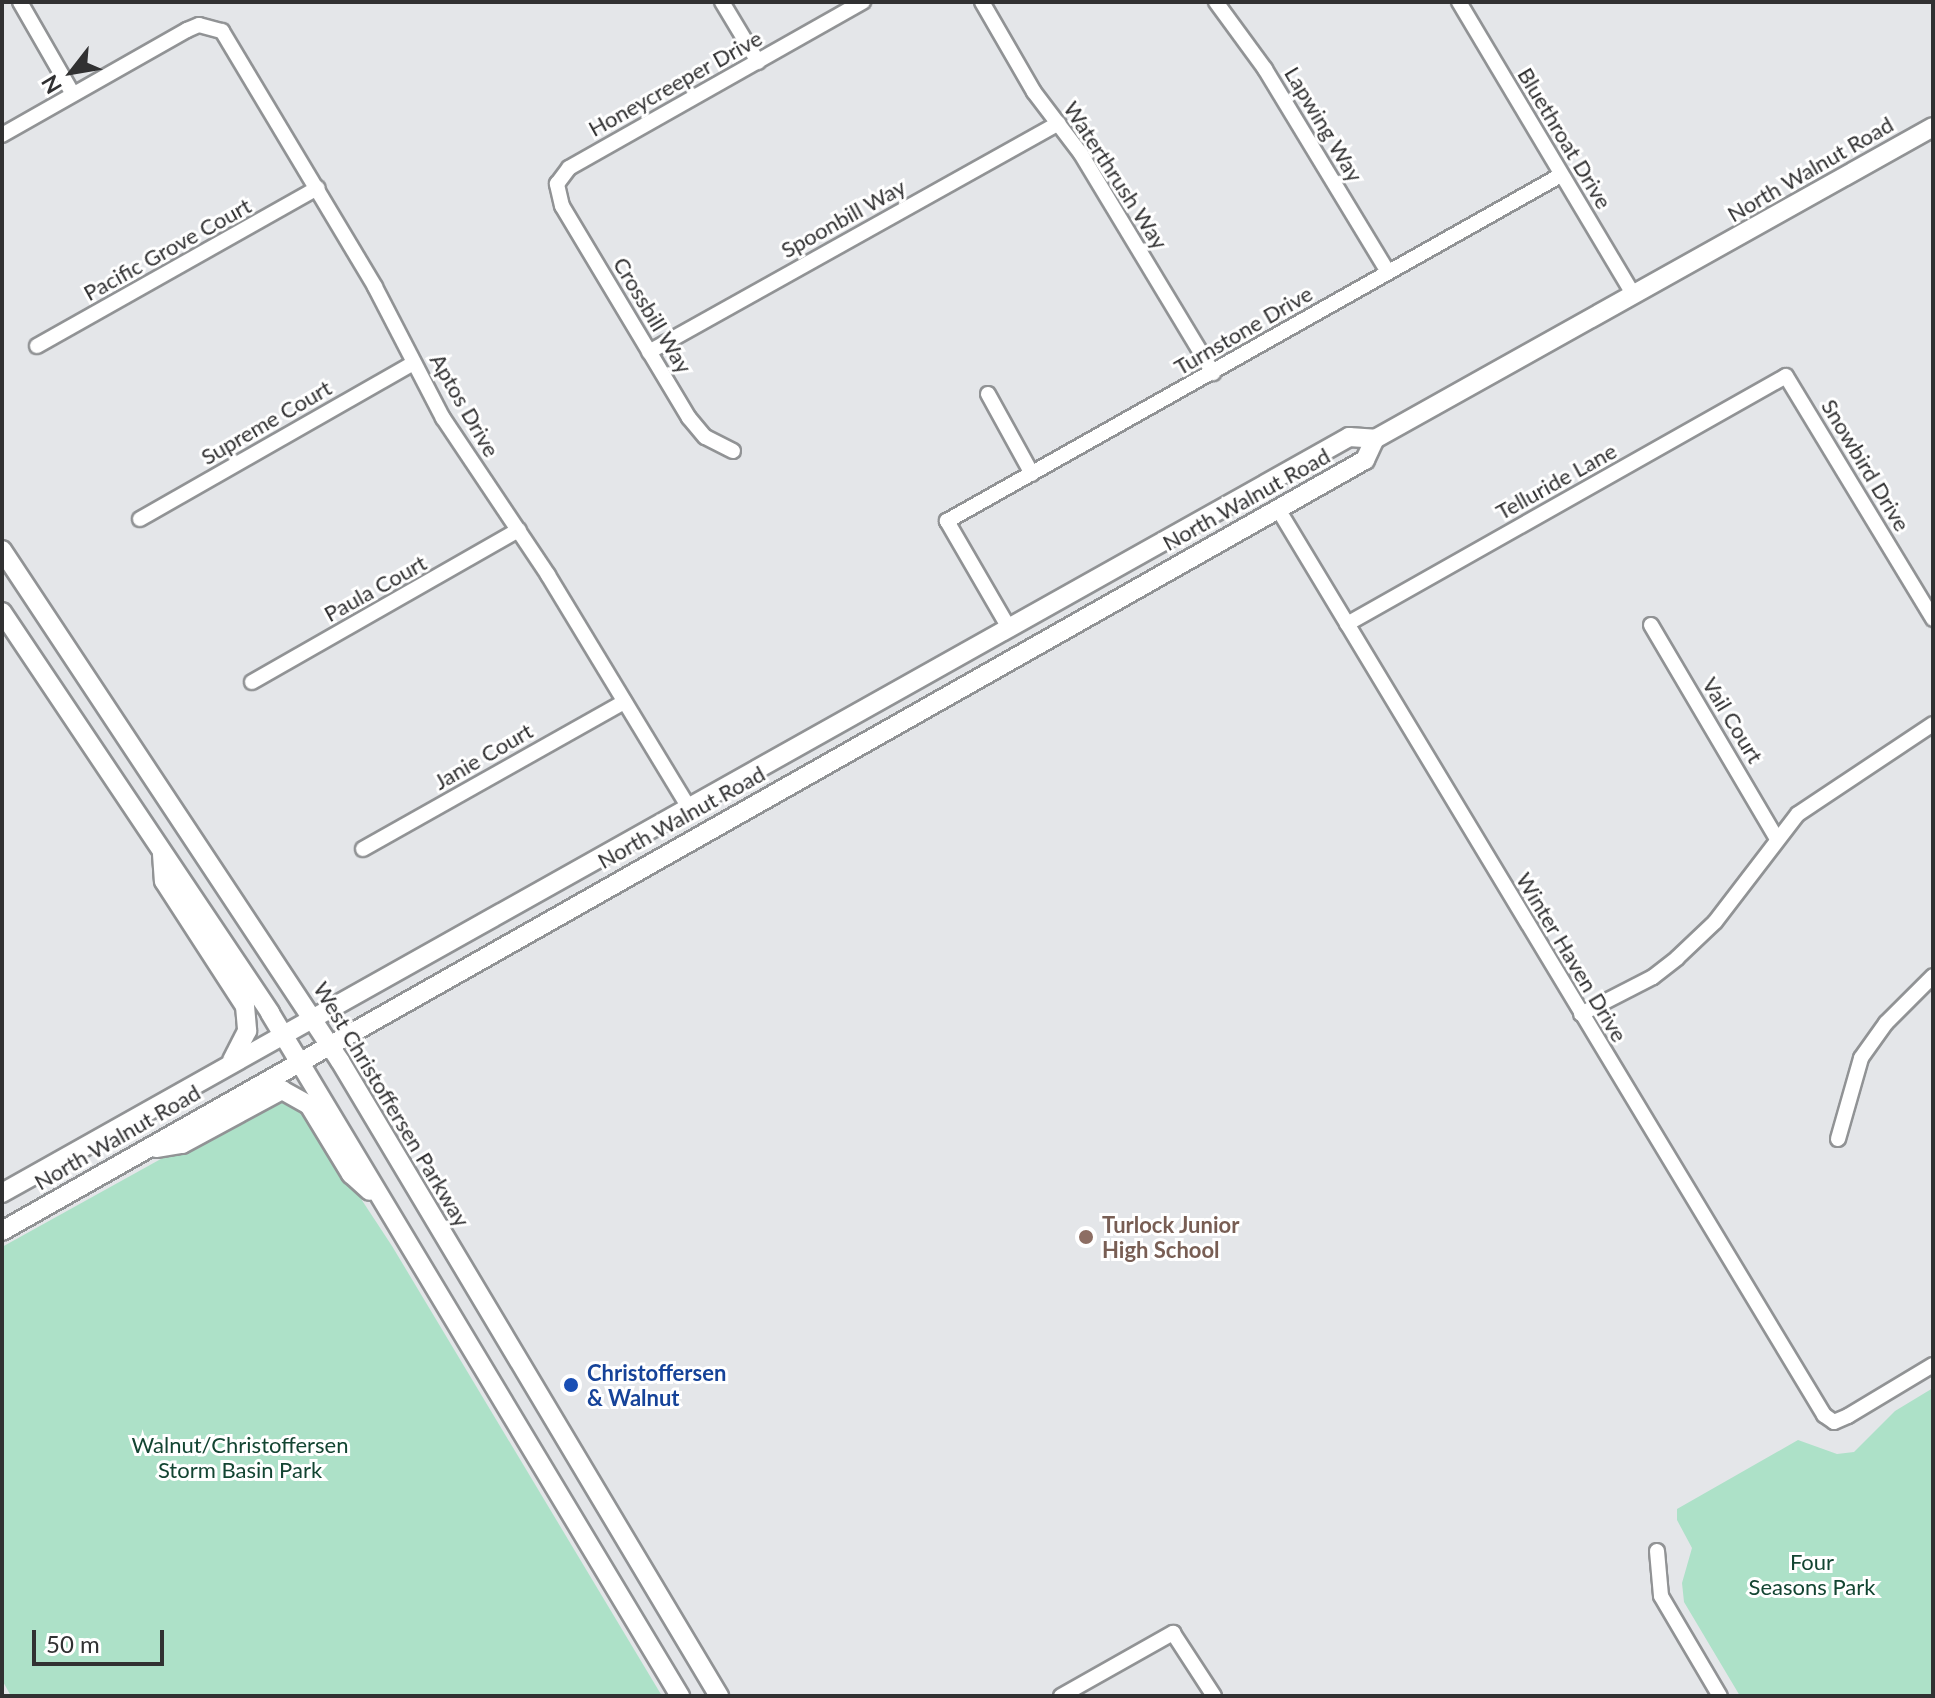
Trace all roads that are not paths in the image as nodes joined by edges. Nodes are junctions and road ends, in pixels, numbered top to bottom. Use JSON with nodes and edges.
{"nodes":[{"id":1,"x":20,"y":2,"type":"edge"},
{"id":2,"x":722,"y":2,"type":"edge"},
{"id":3,"x":863,"y":2,"type":"edge"},
{"id":4,"x":982,"y":2,"type":"edge"},
{"id":5,"x":1216,"y":2,"type":"edge"},
{"id":6,"x":1459,"y":2,"type":"edge"},
{"id":7,"x":758,"y":62,"type":"junction"},
{"id":8,"x":73,"y":94,"type":"junction"},
{"id":9,"x":1058,"y":123,"type":"junction"},
{"id":10,"x":1933,"y":127,"type":"edge"},
{"id":11,"x":2,"y":135,"type":"edge"},
{"id":12,"x":1561,"y":175,"type":"junction"},
{"id":13,"x":557,"y":184,"type":"joint"},
{"id":14,"x":317,"y":188,"type":"junction"},
{"id":15,"x":1388,"y":272,"type":"junction"},
{"id":16,"x":1634,"y":296,"type":"junction"},
{"id":17,"x":37,"y":346,"type":"dead end"},
{"id":18,"x":649,"y":352,"type":"junction"},
{"id":19,"x":414,"y":363,"type":"junction"},
{"id":20,"x":1213,"y":373,"type":"junction"},
{"id":21,"x":1786,"y":376,"type":"joint"},
{"id":22,"x":988,"y":394,"type":"dead end"},
{"id":23,"x":1375,"y":439,"type":"junction"},
{"id":24,"x":733,"y":451,"type":"dead end"},
{"id":25,"x":1032,"y":474,"type":"junction"},
{"id":26,"x":1278,"y":509,"type":"junction"},
{"id":27,"x":140,"y":519,"type":"dead end"},
{"id":28,"x":519,"y":530,"type":"junction"},
{"id":29,"x":2,"y":550,"type":"edge"},
{"id":30,"x":2,"y":612,"type":"edge"},
{"id":31,"x":1933,"y":619,"type":"edge"},
{"id":32,"x":1347,"y":624,"type":"junction"},
{"id":33,"x":1651,"y":625,"type":"dead end"},
{"id":34,"x":1009,"y":628,"type":"junction"},
{"id":35,"x":252,"y":682,"type":"dead end"},
{"id":36,"x":624,"y":702,"type":"junction"},
{"id":37,"x":1933,"y":724,"type":"edge"},
{"id":38,"x":688,"y":806,"type":"junction"},
{"id":39,"x":1776,"y":837,"type":"junction"},
{"id":40,"x":363,"y":849,"type":"dead end"},
{"id":41,"x":162,"y":852,"type":"junction"},
{"id":42,"x":1933,"y":976,"type":"edge"},
{"id":43,"x":1581,"y":1014,"type":"junction"},
{"id":44,"x":312,"y":1016,"type":"junction"},
{"id":45,"x":283,"y":1033,"type":"junction"},
{"id":46,"x":328,"y":1042,"type":"junction"},
{"id":47,"x":299,"y":1059,"type":"junction"},
{"id":48,"x":227,"y":1065,"type":"junction"},
{"id":49,"x":1838,"y":1139,"type":"dead end"},
{"id":50,"x":146,"y":1150,"type":"junction"},
{"id":51,"x":2,"y":1193,"type":"edge"},
{"id":52,"x":384,"y":1204,"type":"junction"},
{"id":53,"x":2,"y":1231,"type":"edge"},
{"id":54,"x":1933,"y":1365,"type":"edge"},
{"id":55,"x":1657,"y":1551,"type":"dead end"},
{"id":56,"x":680,"y":1696,"type":"edge"},
{"id":57,"x":719,"y":1696,"type":"edge"},
{"id":58,"x":1061,"y":1696,"type":"edge"},
{"id":59,"x":1214,"y":1696,"type":"edge"},
{"id":60,"x":1720,"y":1696,"type":"edge"}],
"edges":[{"from":1,"to":8,"type":"street"},
{"from":2,"to":7,"type":"street"},
{"from":3,"to":7,"type":"street","name":"Honeycreeper Drive"},
{"from":4,"to":9,"type":"street","name":"Waterthrush Way"},
{"from":5,"to":15,"type":"street","name":"Lapwing Way"},
{"from":6,"to":12,"type":"street","name":"Bluethroat Drive"},
{"from":7,"to":13,"type":"street","name":"Honeycreeper Drive"},
{"from":8,"to":11,"type":"street"},
{"from":8,"to":14,"type":"street","name":"Aptos Drive"},
{"from":9,"to":18,"type":"street","name":"Spoonbill Way"},
{"from":9,"to":20,"type":"street","name":"Waterthrush Way"},
{"from":10,"to":16,"type":"street","name":"North Walnut Road"},
{"from":12,"to":15,"type":"street","name":"Turnstone Drive"},
{"from":12,"to":16,"type":"street","name":"Bluethroat Drive"},
{"from":13,"to":18,"type":"street","name":"Crossbill Way"},
{"from":14,"to":17,"type":"street","name":"Pacific Grove Court"},
{"from":14,"to":19,"type":"street","name":"Aptos Drive"},
{"from":15,"to":20,"type":"street","name":"Turnstone Drive"},
{"from":16,"to":23,"type":"street","name":"North Walnut Road"},
{"from":18,"to":24,"type":"street","name":"Crossbill Way"},
{"from":19,"to":27,"type":"street","name":"Supreme Court"},
{"from":19,"to":28,"type":"street","name":"Aptos Drive"},
{"from":20,"to":25,"type":"street","name":"Turnstone Drive"},
{"from":21,"to":31,"type":"street","name":"Snowbird Drive"},
{"from":21,"to":32,"type":"street","name":"Telluride Lane"},
{"from":22,"to":25,"type":"street"},
{"from":23,"to":26,"type":"street","name":"North Walnut Road"},
{"from":23,"to":34,"type":"street","name":"North Walnut Road"},
{"from":25,"to":34,"type":"street","name":"Turnstone Drive"},
{"from":26,"to":32,"type":"street","name":"Winter Haven Drive"},
{"from":26,"to":46,"type":"street","name":"North Walnut Road"},
{"from":28,"to":35,"type":"street","name":"Paula Court"},
{"from":28,"to":36,"type":"street","name":"Aptos Drive"},
{"from":29,"to":44,"type":"street","name":"West Christoffersen Parkway"},
{"from":30,"to":41,"type":"street"},
{"from":32,"to":43,"type":"street","name":"Winter Haven Drive"},
{"from":33,"to":39,"type":"street","name":"Vail Court"},
{"from":34,"to":38,"type":"street","name":"North Walnut Road"},
{"from":36,"to":38,"type":"street","name":"Aptos Drive"},
{"from":36,"to":40,"type":"street","name":"Janie Court"},
{"from":37,"to":39,"type":"street"},
{"from":38,"to":44,"type":"street","name":"North Walnut Road"},
{"from":39,"to":43,"type":"street"},
{"from":41,"to":45,"type":"street"},
{"from":41,"to":48,"type":"street"},
{"from":42,"to":49,"type":"street"},
{"from":43,"to":54,"type":"street","name":"Winter Haven Drive"},
{"from":44,"to":45,"type":"street","name":"North Walnut Road"},
{"from":44,"to":46,"type":"street","name":"West Christoffersen Parkway"},
{"from":45,"to":47,"type":"street"},
{"from":45,"to":48,"type":"street","name":"North Walnut Road"},
{"from":46,"to":47,"type":"street","name":"North Walnut Road"},
{"from":46,"to":57,"type":"street","name":"West Christoffersen Parkway"},
{"from":47,"to":50,"type":"street","name":"North Walnut Road"},
{"from":47,"to":52,"type":"street"},
{"from":48,"to":51,"type":"street","name":"North Walnut Road"},
{"from":50,"to":52,"type":"street"},
{"from":50,"to":53,"type":"street","name":"North Walnut Road"},
{"from":52,"to":56,"type":"street"},
{"from":55,"to":60,"type":"street"},
{"from":58,"to":59,"type":"street"}]}
